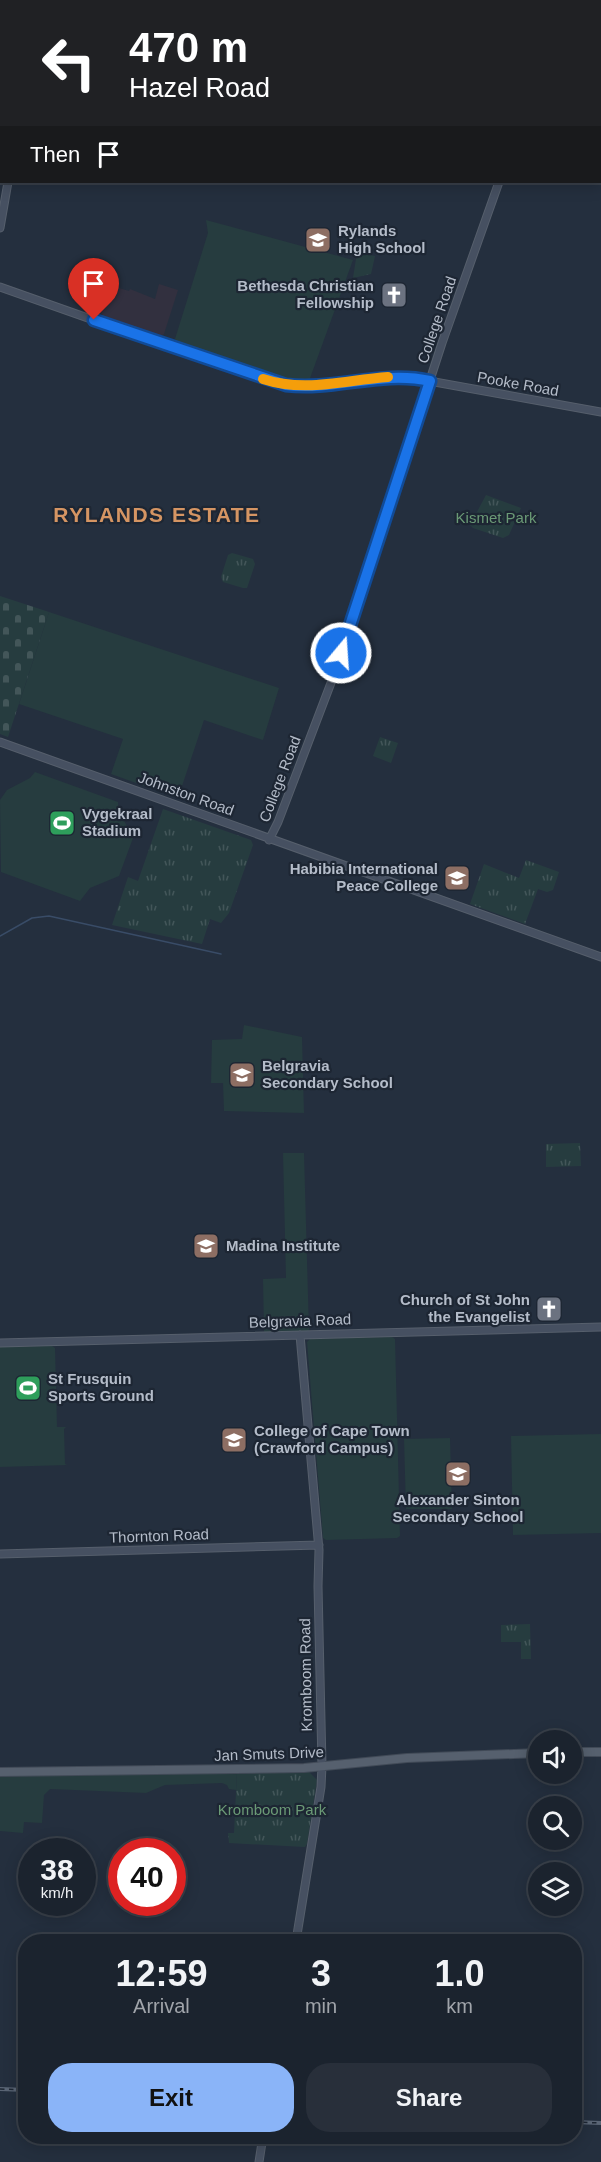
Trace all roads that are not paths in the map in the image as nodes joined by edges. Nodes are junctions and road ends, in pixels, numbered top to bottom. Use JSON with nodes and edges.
{"nodes":[{"id":1,"x":8,"y":183,"type":"edge"},
{"id":2,"x":499,"y":183,"type":"edge"},
{"id":3,"x":0,"y":228,"type":"edge"},
{"id":4,"x":1,"y":289,"type":"edge"},
{"id":5,"x":430,"y":381,"type":"junction"},
{"id":6,"x":601,"y":412,"type":"edge"},
{"id":7,"x":0,"y":742,"type":"edge"},
{"id":8,"x":269,"y":840,"type":"junction"},
{"id":9,"x":601,"y":957,"type":"edge"},
{"id":10,"x":601,"y":1327,"type":"edge"},
{"id":11,"x":300,"y":1335,"type":"junction"},
{"id":12,"x":0,"y":1343,"type":"edge"},
{"id":13,"x":317,"y":1545,"type":"junction"},
{"id":14,"x":0,"y":1554,"type":"edge"},
{"id":15,"x":582,"y":1752,"type":"edge"},
{"id":16,"x":601,"y":1752,"type":"edge"},
{"id":17,"x":528,"y":1753,"type":"edge"},
{"id":18,"x":322,"y":1767,"type":"junction"},
{"id":19,"x":0,"y":1772,"type":"edge"},
{"id":20,"x":297,"y":1934,"type":"edge"},
{"id":21,"x":262,"y":2144,"type":"edge"},
{"id":22,"x":259,"y":2162,"type":"edge"}],
"edges":[{"from":1,"to":3,"type":"street"},
{"from":2,"to":5,"type":"street","name":"College Road"},
{"from":4,"to":5,"type":"street","name":"Pooke Road"},
{"from":5,"to":6,"type":"street","name":"Pooke Road"},
{"from":5,"to":8,"type":"street","name":"College Road"},
{"from":7,"to":8,"type":"street","name":"Johnston Road"},
{"from":8,"to":9,"type":"street","name":"Johnston Road"},
{"from":10,"to":11,"type":"street","name":"Belgravia Road"},
{"from":11,"to":12,"type":"street","name":"Belgravia Road"},
{"from":11,"to":13,"type":"street","name":"Kromboom Road"},
{"from":13,"to":14,"type":"street","name":"Thornton Road"},
{"from":13,"to":18,"type":"street","name":"Kromboom Road"},
{"from":15,"to":16,"type":"main road"},
{"from":17,"to":18,"type":"main road","name":"Jan Smuts Drive"},
{"from":18,"to":19,"type":"main road","name":"Jan Smuts Drive"},
{"from":18,"to":20,"type":"street","name":"Kromboom Road"},
{"from":21,"to":22,"type":"street"}]}
